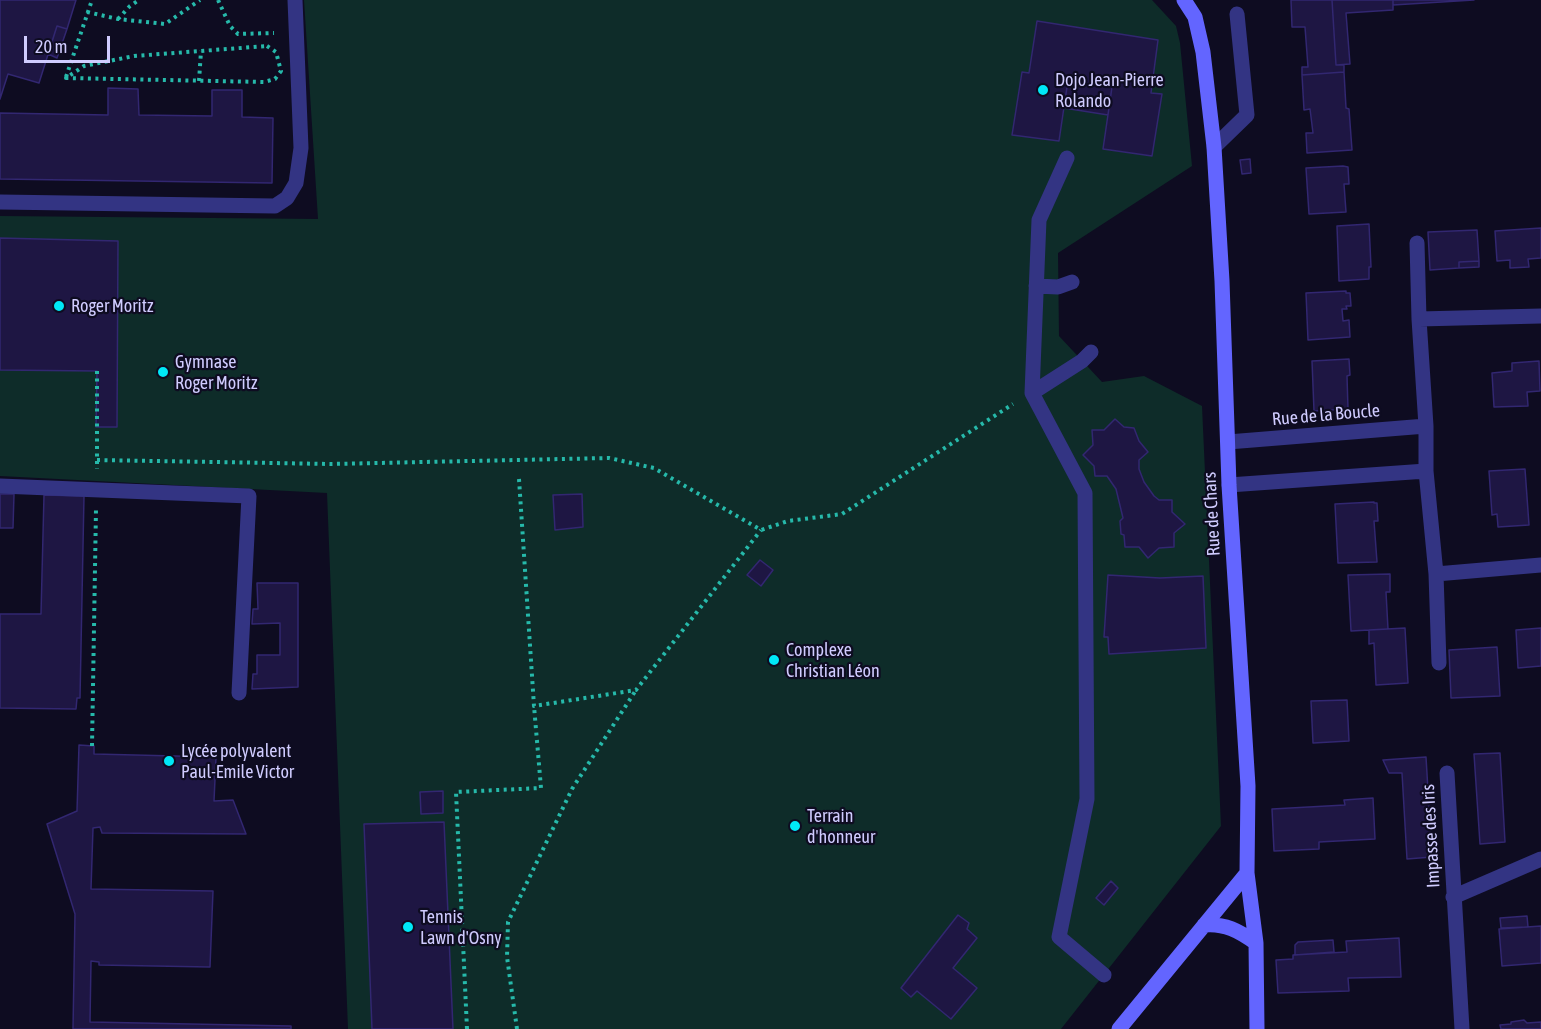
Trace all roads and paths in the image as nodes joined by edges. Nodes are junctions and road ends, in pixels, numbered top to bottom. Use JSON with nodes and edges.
{"nodes":[{"id":1,"x":92,"y":0,"type":"edge"},
{"id":2,"x":139,"y":0,"type":"edge"},
{"id":3,"x":200,"y":0,"type":"edge"},
{"id":4,"x":218,"y":0,"type":"edge"},
{"id":5,"x":295,"y":0,"type":"edge"},
{"id":6,"x":1185,"y":0,"type":"edge"},
{"id":7,"x":87,"y":12,"type":"junction"},
{"id":8,"x":1237,"y":14,"type":"dead end"},
{"id":9,"x":118,"y":19,"type":"junction"},
{"id":10,"x":296,"y":31,"type":"junction"},
{"id":11,"x":201,"y":51,"type":"junction"},
{"id":12,"x":66,"y":78,"type":"junction"},
{"id":13,"x":199,"y":81,"type":"junction"},
{"id":14,"x":1214,"y":147,"type":"junction"},
{"id":15,"x":1067,"y":158,"type":"dead end"},
{"id":16,"x":0,"y":202,"type":"edge"},
{"id":17,"x":1417,"y":243,"type":"dead end"},
{"id":18,"x":1072,"y":282,"type":"dead end"},
{"id":19,"x":1036,"y":286,"type":"junction"},
{"id":20,"x":1541,"y":316,"type":"edge"},
{"id":21,"x":1419,"y":319,"type":"junction"},
{"id":22,"x":1091,"y":352,"type":"dead end"},
{"id":23,"x":97,"y":371,"type":"dead end"},
{"id":24,"x":1032,"y":393,"type":"junction"},
{"id":25,"x":1426,"y":426,"type":"junction"},
{"id":26,"x":1228,"y":442,"type":"junction"},
{"id":27,"x":97,"y":460,"type":"junction"},
{"id":28,"x":1426,"y":471,"type":"junction"},
{"id":29,"x":519,"y":479,"type":"dead end"},
{"id":30,"x":1229,"y":485,"type":"junction"},
{"id":31,"x":0,"y":486,"type":"edge"},
{"id":32,"x":97,"y":490,"type":"junction"},
{"id":33,"x":760,"y":530,"type":"junction"},
{"id":34,"x":1541,"y":565,"type":"edge"},
{"id":35,"x":1436,"y":574,"type":"junction"},
{"id":36,"x":1439,"y":663,"type":"dead end"},
{"id":37,"x":636,"y":690,"type":"junction"},
{"id":38,"x":239,"y":693,"type":"dead end"},
{"id":39,"x":534,"y":706,"type":"junction"},
{"id":40,"x":92,"y":746,"type":"dead end"},
{"id":41,"x":1448,"y":773,"type":"dead end"},
{"id":42,"x":1541,"y":859,"type":"edge"},
{"id":43,"x":1247,"y":873,"type":"junction"},
{"id":44,"x":1453,"y":897,"type":"junction"},
{"id":45,"x":1204,"y":925,"type":"junction"},
{"id":46,"x":1256,"y":943,"type":"junction"},
{"id":47,"x":1104,"y":975,"type":"dead end"},
{"id":48,"x":467,"y":1029,"type":"edge"},
{"id":49,"x":517,"y":1029,"type":"edge"},
{"id":50,"x":1119,"y":1029,"type":"edge"},
{"id":51,"x":1257,"y":1029,"type":"edge"},
{"id":52,"x":1462,"y":1029,"type":"edge"}],
"edges":[{"from":1,"to":7,"type":"path"},
{"from":2,"to":9,"type":"path"},
{"from":3,"to":9,"type":"path"},
{"from":4,"to":10,"type":"path"},
{"from":5,"to":10,"type":"street"},
{"from":6,"to":14,"type":"street","name":"Rue de Chars"},
{"from":7,"to":9,"type":"path"},
{"from":7,"to":12,"type":"path"},
{"from":8,"to":14,"type":"street"},
{"from":10,"to":16,"type":"street"},
{"from":11,"to":12,"type":"path"},
{"from":11,"to":13,"type":"path"},
{"from":11,"to":13,"type":"path"},
{"from":12,"to":13,"type":"path"},
{"from":14,"to":26,"type":"street","name":"Rue de Chars"},
{"from":15,"to":19,"type":"street"},
{"from":17,"to":21,"type":"street"},
{"from":18,"to":19,"type":"street"},
{"from":19,"to":24,"type":"street"},
{"from":20,"to":21,"type":"street"},
{"from":21,"to":25,"type":"street"},
{"from":22,"to":24,"type":"street"},
{"from":23,"to":27,"type":"path"},
{"from":24,"to":33,"type":"path"},
{"from":24,"to":47,"type":"street"},
{"from":25,"to":26,"type":"street","name":"Rue de la Boucle"},
{"from":25,"to":28,"type":"street"},
{"from":26,"to":30,"type":"street","name":"Rue de Chars"},
{"from":27,"to":32,"type":"path"},
{"from":27,"to":33,"type":"path"},
{"from":28,"to":30,"type":"street"},
{"from":28,"to":35,"type":"street"},
{"from":29,"to":39,"type":"path"},
{"from":30,"to":43,"type":"street","name":"Rue de Chars"},
{"from":31,"to":32,"type":"street"},
{"from":32,"to":38,"type":"street"},
{"from":32,"to":40,"type":"path"},
{"from":33,"to":37,"type":"path"},
{"from":34,"to":35,"type":"street"},
{"from":35,"to":36,"type":"street"},
{"from":37,"to":39,"type":"path"},
{"from":37,"to":49,"type":"path"},
{"from":39,"to":48,"type":"path"},
{"from":41,"to":44,"type":"street","name":"Impasse des Iris"},
{"from":42,"to":44,"type":"street","name":"Impasse des Iris"},
{"from":43,"to":45,"type":"street"},
{"from":43,"to":46,"type":"street","name":"Rue de Chars"},
{"from":44,"to":52,"type":"street","name":"Impasse des Iris"},
{"from":45,"to":46,"type":"street"},
{"from":45,"to":50,"type":"street"},
{"from":46,"to":51,"type":"street","name":"Rue de Chars"}]}
